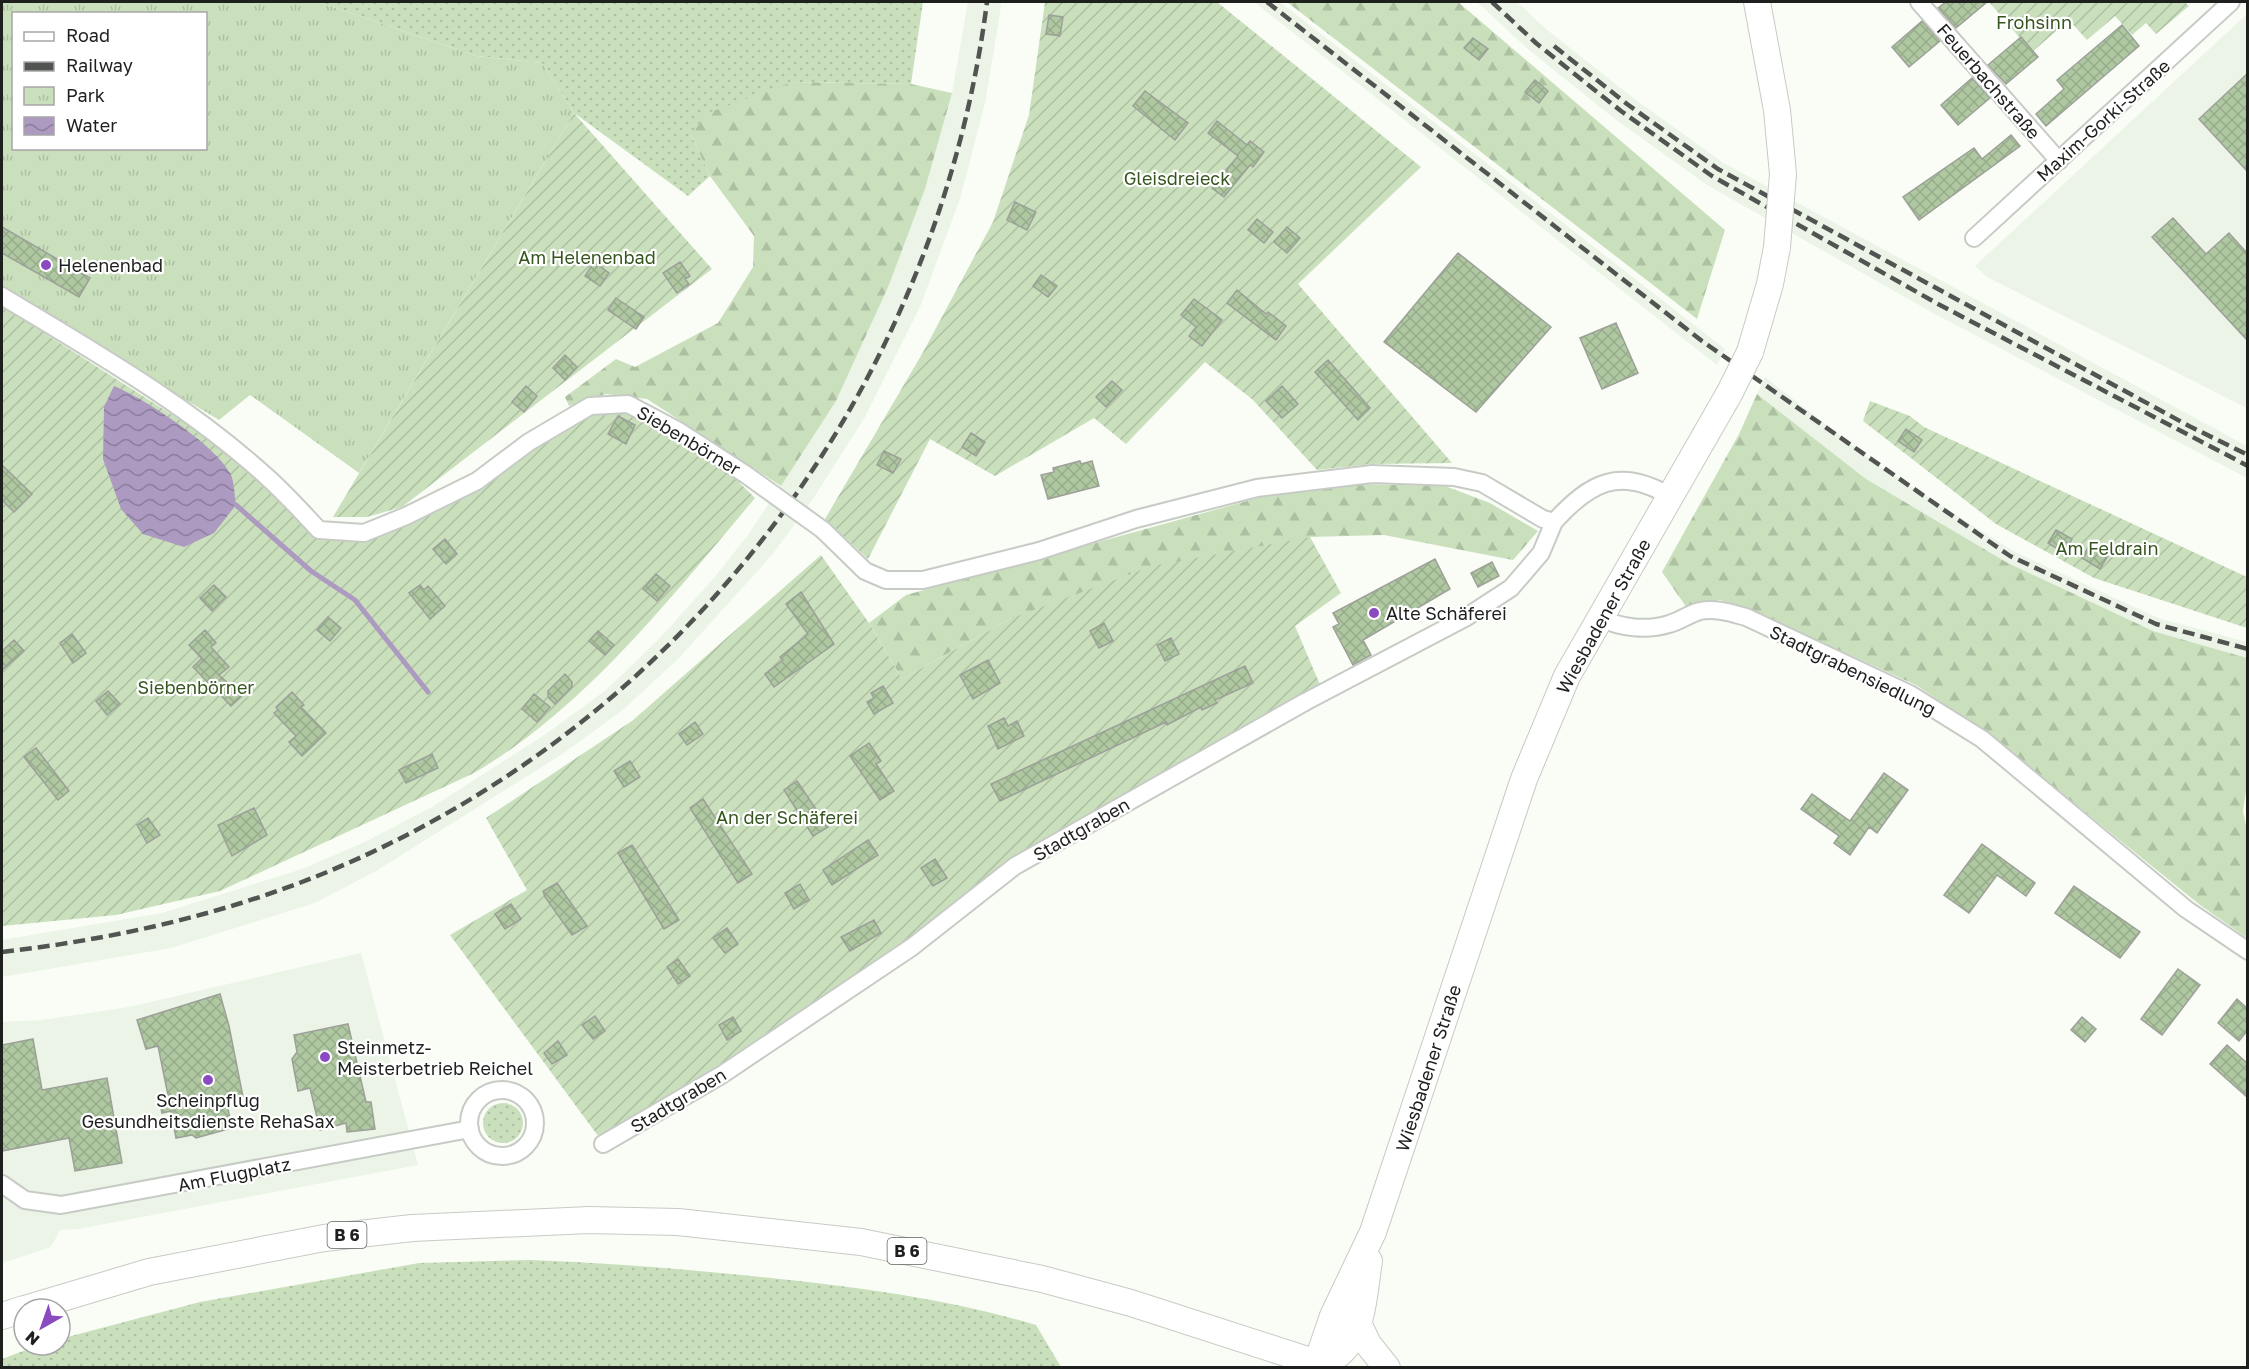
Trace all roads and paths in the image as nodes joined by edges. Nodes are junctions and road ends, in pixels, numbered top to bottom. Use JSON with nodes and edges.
{"nodes":[{"id":1,"x":1757,"y":2,"type":"edge"},
{"id":2,"x":1919,"y":2,"type":"edge"},
{"id":3,"x":2231,"y":2,"type":"edge"},
{"id":4,"x":2059,"y":161,"type":"junction"},
{"id":5,"x":1974,"y":238,"type":"dead end"},
{"id":6,"x":2,"y":296,"type":"edge"},
{"id":7,"x":1671,"y":497,"type":"junction"},
{"id":8,"x":1554,"y":522,"type":"junction"},
{"id":9,"x":1600,"y":618,"type":"junction"},
{"id":10,"x":2247,"y":951,"type":"edge"},
{"id":11,"x":470,"y":1129,"type":"dead end"},
{"id":12,"x":603,"y":1144,"type":"dead end"},
{"id":13,"x":2,"y":1184,"type":"edge"},
{"id":14,"x":1373,"y":1233,"type":"junction"},
{"id":15,"x":65,"y":1297,"type":"edge"},
{"id":16,"x":1358,"y":1323,"type":"junction"},
{"id":17,"x":1324,"y":1365,"type":"edge"},
{"id":18,"x":1387,"y":1368,"type":"edge"}],
"edges":[{"from":1,"to":7,"type":"main road","name":"Wiesbadener Straße","bridge":true},
{"from":2,"to":4,"type":"street","name":"Feuerbachstraße"},
{"from":3,"to":4,"type":"street","name":"Maxim-Gorki-Straße"},
{"from":4,"to":5,"type":"street","name":"Maxim-Gorki-Straße"},
{"from":6,"to":8,"type":"street","name":"Siebenbörner","bridge":true},
{"from":7,"to":8,"type":"street","name":"Stadtgraben"},
{"from":7,"to":9,"type":"main road","name":"Wiesbadener Straße"},
{"from":8,"to":12,"type":"street","name":"Stadtgraben"},
{"from":9,"to":10,"type":"street","name":"Stadtgrabensiedlung"},
{"from":9,"to":14,"type":"main road","name":"Wiesbadener Straße"},
{"from":11,"to":13,"type":"street","name":"Am Flugplatz"},
{"from":14,"to":16,"type":"main road","name":"Wiesbadener Straße"},
{"from":14,"to":17,"type":"main road","name":"Wiesbadener Straße"},
{"from":15,"to":17,"type":"main road","number":"B 6"},
{"from":16,"to":17,"type":"main road","name":"Wiesbadener Straße"},
{"from":16,"to":18,"type":"main road"}]}
